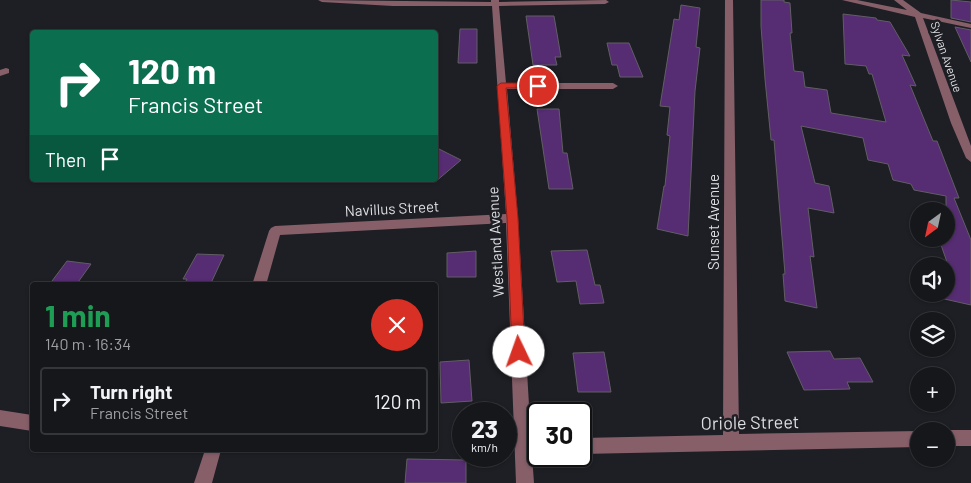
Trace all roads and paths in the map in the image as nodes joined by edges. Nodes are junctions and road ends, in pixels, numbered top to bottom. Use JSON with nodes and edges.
{"nodes":[{"id":1,"x":322,"y":0,"type":"edge"},
{"id":2,"x":729,"y":0,"type":"edge"},
{"id":3,"x":846,"y":0,"type":"edge"},
{"id":4,"x":898,"y":0,"type":"edge"},
{"id":5,"x":345,"y":1,"type":"edge"},
{"id":6,"x":495,"y":2,"type":"edge"},
{"id":7,"x":605,"y":2,"type":"dead end"},
{"id":8,"x":918,"y":15,"type":"junction"},
{"id":9,"x":971,"y":26,"type":"edge"},
{"id":10,"x":501,"y":86,"type":"junction"},
{"id":11,"x":613,"y":86,"type":"dead end"},
{"id":12,"x":971,"y":158,"type":"edge"},
{"id":13,"x":512,"y":218,"type":"junction"},
{"id":14,"x":260,"y":282,"type":"edge"},
{"id":15,"x":527,"y":402,"type":"edge"},
{"id":16,"x":0,"y":418,"type":"edge"},
{"id":17,"x":30,"y":423,"type":"edge"},
{"id":18,"x":955,"y":438,"type":"edge"},
{"id":19,"x":971,"y":438,"type":"edge"},
{"id":20,"x":910,"y":439,"type":"edge"},
{"id":21,"x":731,"y":443,"type":"junction"},
{"id":22,"x":592,"y":446,"type":"edge"},
{"id":23,"x":210,"y":452,"type":"edge"},
{"id":24,"x":528,"y":467,"type":"edge"},
{"id":25,"x":203,"y":483,"type":"edge"},
{"id":26,"x":525,"y":483,"type":"edge"}],
"edges":[{"from":1,"to":5,"type":"street"},
{"from":2,"to":21,"type":"street","name":"Sunset Avenue"},
{"from":3,"to":8,"type":"street"},
{"from":4,"to":8,"type":"street","name":"Sylvan Avenue"},
{"from":5,"to":6,"type":"street"},
{"from":6,"to":7,"type":"street"},
{"from":6,"to":10,"type":"street","name":"Westland Avenue"},
{"from":8,"to":9,"type":"street"},
{"from":8,"to":12,"type":"street","name":"Sylvan Avenue"},
{"from":10,"to":11,"type":"street"},
{"from":10,"to":13,"type":"street","name":"Westland Avenue"},
{"from":13,"to":14,"type":"street","name":"Navillus Street"},
{"from":13,"to":15,"type":"street","name":"Westland Avenue"},
{"from":16,"to":17,"type":"street"},
{"from":18,"to":19,"type":"street"},
{"from":20,"to":21,"type":"street","name":"Oriole Street"},
{"from":21,"to":22,"type":"street","name":"Oriole Street"},
{"from":23,"to":25,"type":"street"},
{"from":24,"to":26,"type":"street","name":"Westland Avenue"}]}
